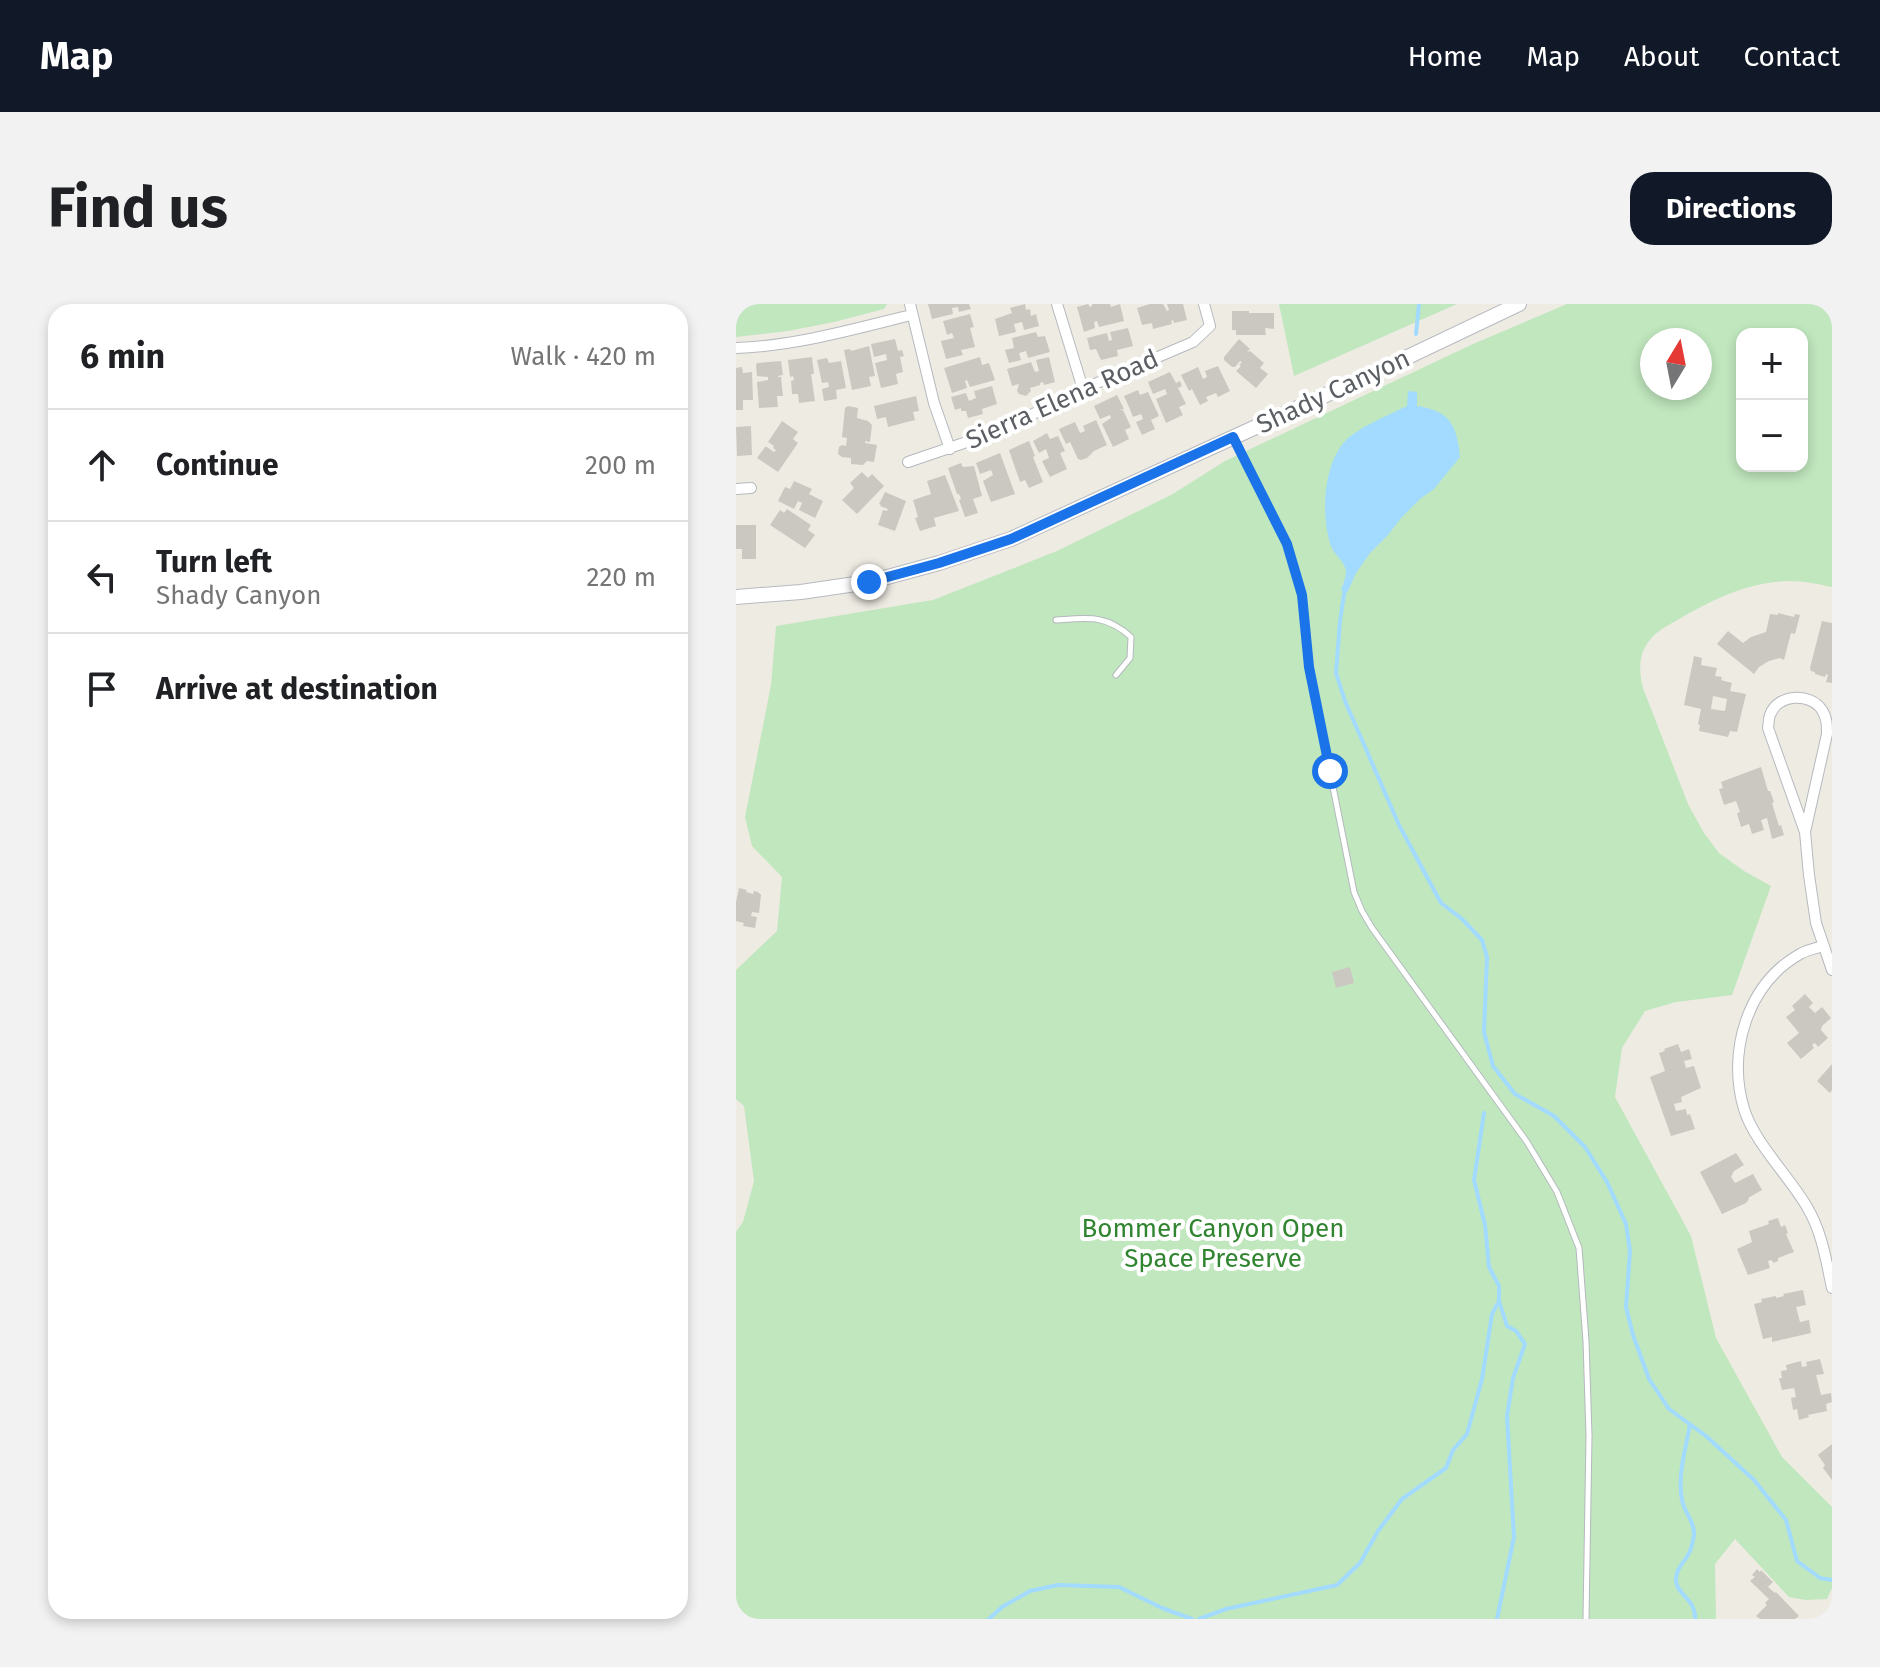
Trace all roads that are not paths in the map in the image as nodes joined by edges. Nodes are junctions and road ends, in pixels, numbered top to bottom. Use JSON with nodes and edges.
{"nodes":[{"id":1,"x":1057,"y":304,"type":"edge"},
{"id":2,"x":1204,"y":304,"type":"edge"},
{"id":3,"x":1519,"y":304,"type":"edge"},
{"id":4,"x":910,"y":310,"type":"edge"},
{"id":5,"x":736,"y":348,"type":"edge"},
{"id":6,"x":1083,"y":389,"type":"junction"},
{"id":7,"x":1233,"y":437,"type":"junction"},
{"id":8,"x":950,"y":449,"type":"junction"},
{"id":9,"x":908,"y":462,"type":"dead end"},
{"id":10,"x":751,"y":488,"type":"dead end"},
{"id":11,"x":736,"y":489,"type":"edge"},
{"id":12,"x":736,"y":597,"type":"edge"},
{"id":13,"x":1056,"y":620,"type":"dead end"},
{"id":14,"x":1116,"y":675,"type":"dead end"},
{"id":15,"x":1805,"y":832,"type":"junction"},
{"id":16,"x":1823,"y":946,"type":"junction"},
{"id":17,"x":1832,"y":970,"type":"edge"},
{"id":18,"x":1832,"y":1288,"type":"edge"},
{"id":19,"x":1586,"y":1619,"type":"edge"}],
"edges":[{"from":1,"to":6,"type":"street"},
{"from":2,"to":6,"type":"street","name":"Sierra Elena Road"},
{"from":3,"to":7,"type":"main road","name":"Shady Canyon"},
{"from":4,"to":5,"type":"street"},
{"from":4,"to":8,"type":"street"},
{"from":6,"to":8,"type":"street","name":"Sierra Elena Road"},
{"from":7,"to":12,"type":"main road","name":"Shady Canyon"},
{"from":7,"to":19,"type":"lane"},
{"from":8,"to":9,"type":"street","name":"Sierra Elena Road"},
{"from":10,"to":11,"type":"street"},
{"from":13,"to":14,"type":"lane"},
{"from":15,"to":15,"type":"street"},
{"from":15,"to":16,"type":"street"},
{"from":16,"to":17,"type":"street"},
{"from":16,"to":18,"type":"street"}]}
